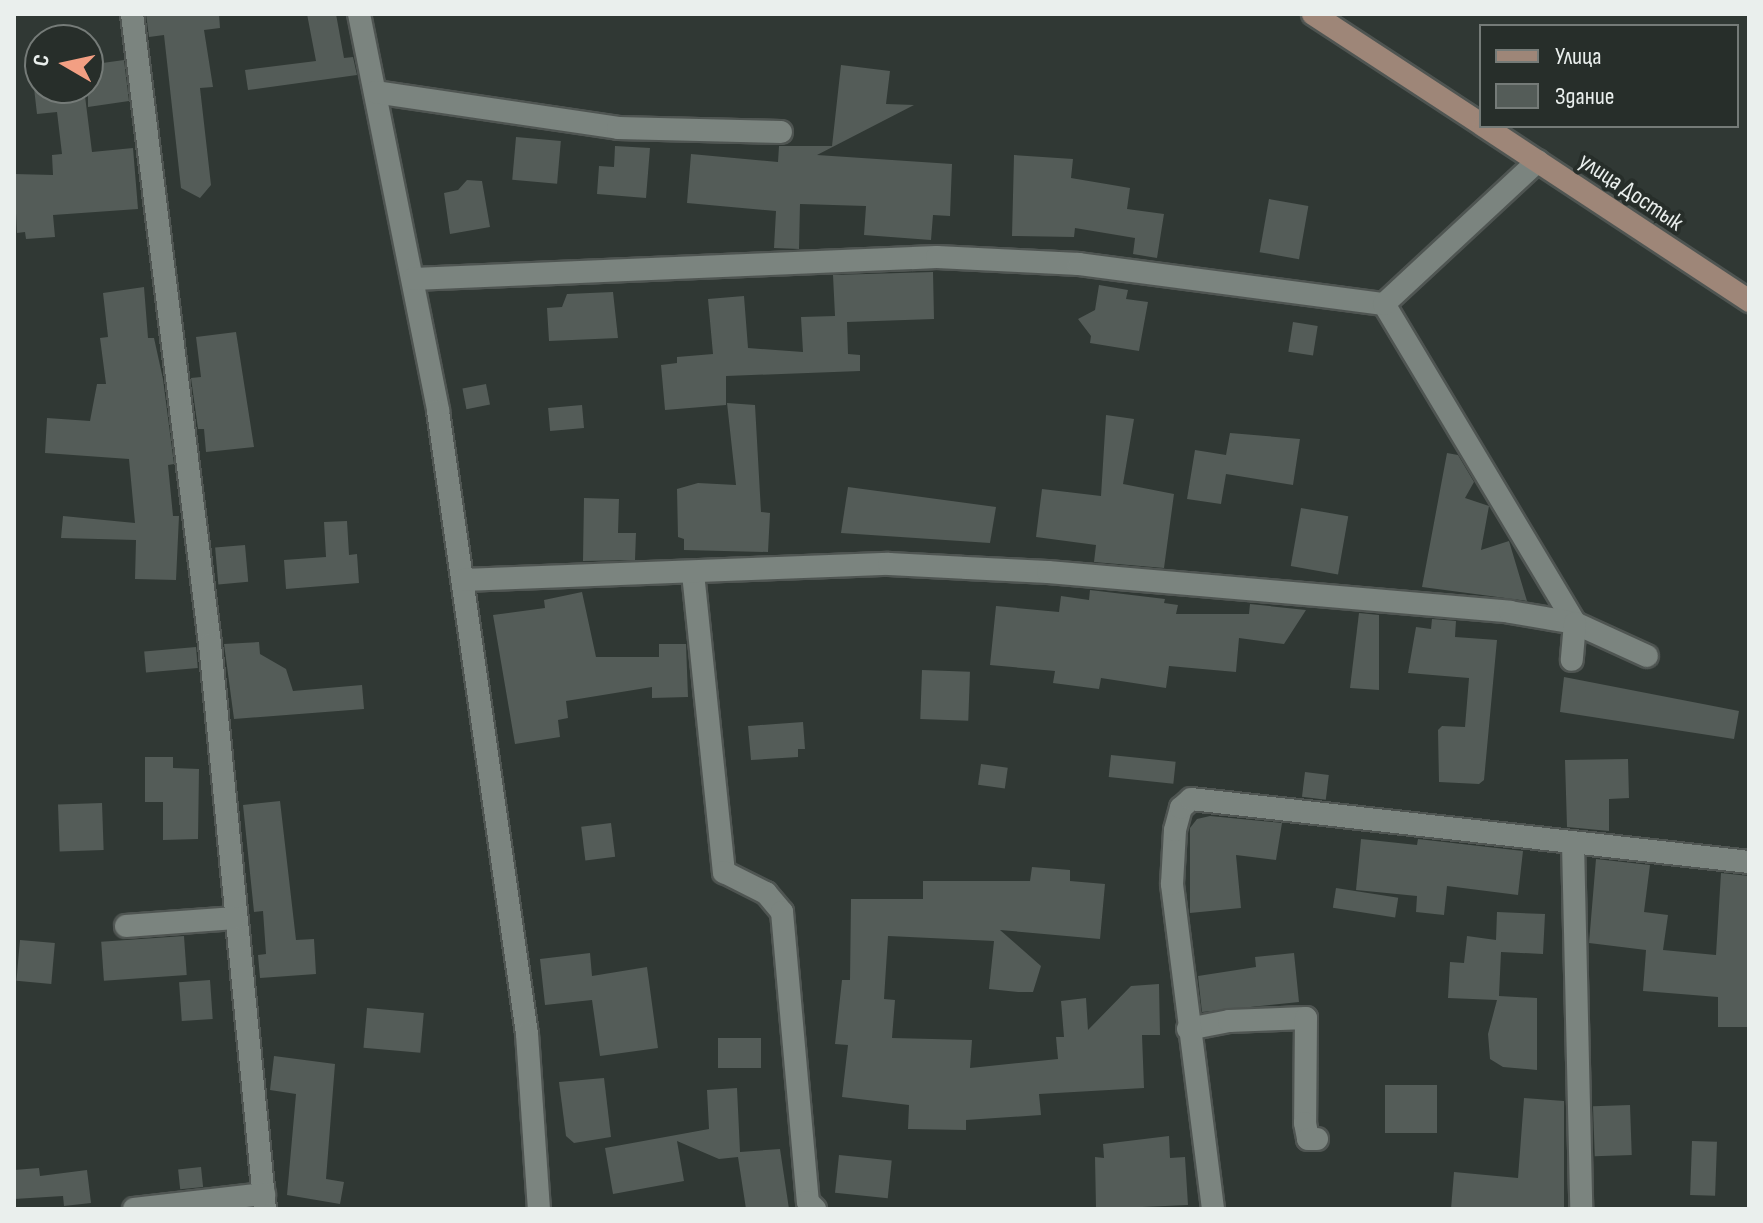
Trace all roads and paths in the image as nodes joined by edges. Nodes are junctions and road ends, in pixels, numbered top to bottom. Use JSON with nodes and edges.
{"nodes":[{"id":1,"x":132,"y":14,"type":"edge"},
{"id":2,"x":359,"y":14,"type":"edge"},
{"id":3,"x":1313,"y":14,"type":"edge"},
{"id":4,"x":375,"y":92,"type":"junction"},
{"id":5,"x":1479,"y":122,"type":"edge"},
{"id":6,"x":1488,"y":128,"type":"edge"},
{"id":7,"x":781,"y":132,"type":"dead end"},
{"id":8,"x":1538,"y":161,"type":"junction"},
{"id":9,"x":413,"y":279,"type":"junction"},
{"id":10,"x":1749,"y":301,"type":"edge"},
{"id":11,"x":1384,"y":304,"type":"junction"},
{"id":12,"x":693,"y":573,"type":"junction"},
{"id":13,"x":463,"y":580,"type":"junction"},
{"id":14,"x":1575,"y":623,"type":"junction"},
{"id":15,"x":1647,"y":656,"type":"dead end"},
{"id":16,"x":1572,"y":660,"type":"dead end"},
{"id":17,"x":1573,"y":843,"type":"junction"},
{"id":18,"x":1749,"y":862,"type":"edge"},
{"id":19,"x":235,"y":918,"type":"junction"},
{"id":20,"x":126,"y":926,"type":"dead end"},
{"id":21,"x":1188,"y":1029,"type":"junction"},
{"id":22,"x":1317,"y":1139,"type":"dead end"},
{"id":23,"x":265,"y":1202,"type":"edge"},
{"id":24,"x":134,"y":1209,"type":"edge"},
{"id":25,"x":539,"y":1209,"type":"edge"},
{"id":26,"x":815,"y":1209,"type":"edge"},
{"id":27,"x":1213,"y":1209,"type":"edge"},
{"id":28,"x":1581,"y":1209,"type":"edge"}],
"edges":[{"from":1,"to":19,"type":"street"},
{"from":2,"to":4,"type":"street"},
{"from":3,"to":5,"type":"main road","name":"улица Достык"},
{"from":4,"to":7,"type":"street"},
{"from":4,"to":9,"type":"street"},
{"from":6,"to":8,"type":"main road","name":"улица Достык"},
{"from":8,"to":10,"type":"main road","name":"улица Достык"},
{"from":8,"to":11,"type":"street"},
{"from":9,"to":11,"type":"street"},
{"from":9,"to":13,"type":"street"},
{"from":11,"to":14,"type":"street"},
{"from":12,"to":13,"type":"street"},
{"from":12,"to":14,"type":"street"},
{"from":12,"to":26,"type":"street"},
{"from":13,"to":25,"type":"street"},
{"from":14,"to":15,"type":"street"},
{"from":14,"to":16,"type":"street"},
{"from":17,"to":18,"type":"street"},
{"from":17,"to":21,"type":"street"},
{"from":17,"to":28,"type":"street"},
{"from":19,"to":20,"type":"street"},
{"from":19,"to":23,"type":"street"},
{"from":21,"to":22,"type":"street"},
{"from":21,"to":27,"type":"street"},
{"from":23,"to":24,"type":"street"}]}
